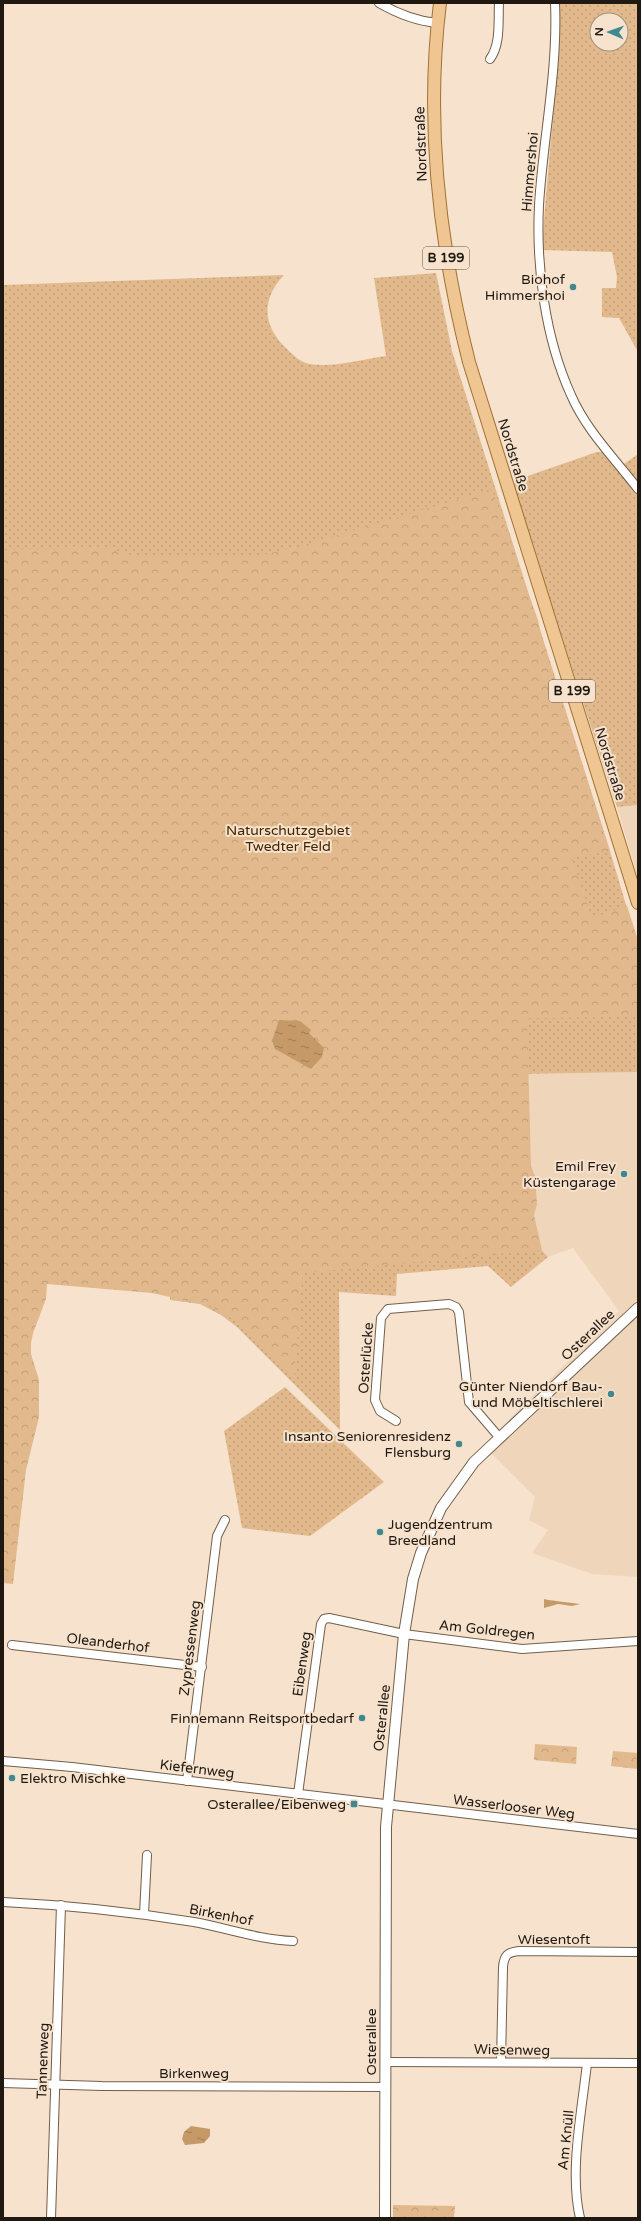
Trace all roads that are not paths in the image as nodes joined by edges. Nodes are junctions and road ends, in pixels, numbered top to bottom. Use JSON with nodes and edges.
{"nodes":[{"id":1,"x":379,"y":3,"type":"edge"},
{"id":2,"x":440,"y":3,"type":"edge"},
{"id":3,"x":499,"y":3,"type":"edge"},
{"id":4,"x":556,"y":3,"type":"edge"},
{"id":5,"x":437,"y":22,"type":"junction"},
{"id":6,"x":490,"y":59,"type":"dead end"},
{"id":7,"x":638,"y":488,"type":"edge"},
{"id":8,"x":638,"y":903,"type":"edge"},
{"id":9,"x":638,"y":1308,"type":"edge"},
{"id":10,"x":396,"y":1421,"type":"dead end"},
{"id":11,"x":499,"y":1437,"type":"junction"},
{"id":12,"x":225,"y":1520,"type":"dead end"},
{"id":13,"x":404,"y":1634,"type":"junction"},
{"id":14,"x":638,"y":1641,"type":"edge"},
{"id":15,"x":12,"y":1645,"type":"dead end"},
{"id":16,"x":202,"y":1667,"type":"junction"},
{"id":17,"x":3,"y":1761,"type":"edge"},
{"id":18,"x":187,"y":1781,"type":"junction"},
{"id":19,"x":298,"y":1794,"type":"junction"},
{"id":20,"x":387,"y":1805,"type":"junction"},
{"id":21,"x":638,"y":1834,"type":"edge"},
{"id":22,"x":147,"y":1855,"type":"dead end"},
{"id":23,"x":3,"y":1902,"type":"edge"},
{"id":24,"x":61,"y":1905,"type":"junction"},
{"id":25,"x":144,"y":1914,"type":"junction"},
{"id":26,"x":294,"y":1941,"type":"dead end"},
{"id":27,"x":638,"y":1952,"type":"edge"},
{"id":28,"x":385,"y":2062,"type":"junction"},
{"id":29,"x":501,"y":2062,"type":"junction"},
{"id":30,"x":587,"y":2063,"type":"junction"},
{"id":31,"x":638,"y":2063,"type":"edge"},
{"id":32,"x":3,"y":2083,"type":"edge"},
{"id":33,"x":56,"y":2086,"type":"junction"},
{"id":34,"x":385,"y":2087,"type":"junction"},
{"id":35,"x":51,"y":2218,"type":"edge"},
{"id":36,"x":385,"y":2218,"type":"edge"},
{"id":37,"x":580,"y":2218,"type":"edge"}],
"edges":[{"from":1,"to":5,"type":"street"},
{"from":2,"to":5,"type":"main road","name":"Nordstraße","number":"B 199"},
{"from":3,"to":6,"type":"street"},
{"from":4,"to":7,"type":"street","name":"Himmershoi"},
{"from":5,"to":8,"type":"main road","name":"Nordstraße","number":"B 199"},
{"from":9,"to":11,"type":"street","name":"Osterallee"},
{"from":10,"to":11,"type":"street","name":"Osterlücke"},
{"from":11,"to":13,"type":"street","name":"Osterallee"},
{"from":12,"to":16,"type":"street","name":"Zypressenweg"},
{"from":13,"to":14,"type":"street","name":"Am Goldregen"},
{"from":13,"to":19,"type":"street","name":"Eibenweg"},
{"from":13,"to":20,"type":"street","name":"Osterallee"},
{"from":15,"to":16,"type":"street","name":"Oleanderhof"},
{"from":16,"to":18,"type":"street","name":"Zypressenweg"},
{"from":17,"to":18,"type":"street","name":"Kiefernweg"},
{"from":18,"to":19,"type":"street","name":"Kiefernweg"},
{"from":19,"to":20,"type":"street","name":"Kiefernweg"},
{"from":20,"to":21,"type":"street","name":"Wasserlooser Weg"},
{"from":20,"to":28,"type":"street","name":"Osterallee"},
{"from":22,"to":25,"type":"street"},
{"from":23,"to":24,"type":"street","name":"Birkenhof"},
{"from":24,"to":25,"type":"street","name":"Birkenhof"},
{"from":24,"to":33,"type":"street","name":"Tannenweg"},
{"from":25,"to":26,"type":"street","name":"Birkenhof"},
{"from":27,"to":29,"type":"street","name":"Wiesentoft"},
{"from":28,"to":29,"type":"street","name":"Wiesenweg"},
{"from":28,"to":34,"type":"street","name":"Osterallee"},
{"from":29,"to":30,"type":"street","name":"Wiesenweg"},
{"from":30,"to":31,"type":"street","name":"Wiesenweg"},
{"from":30,"to":37,"type":"street","name":"Am Knüll"},
{"from":32,"to":33,"type":"street","name":"Birkenweg"},
{"from":33,"to":34,"type":"street","name":"Birkenweg"},
{"from":33,"to":35,"type":"street","name":"Tannenweg"},
{"from":34,"to":36,"type":"street","name":"Osterallee"}]}
